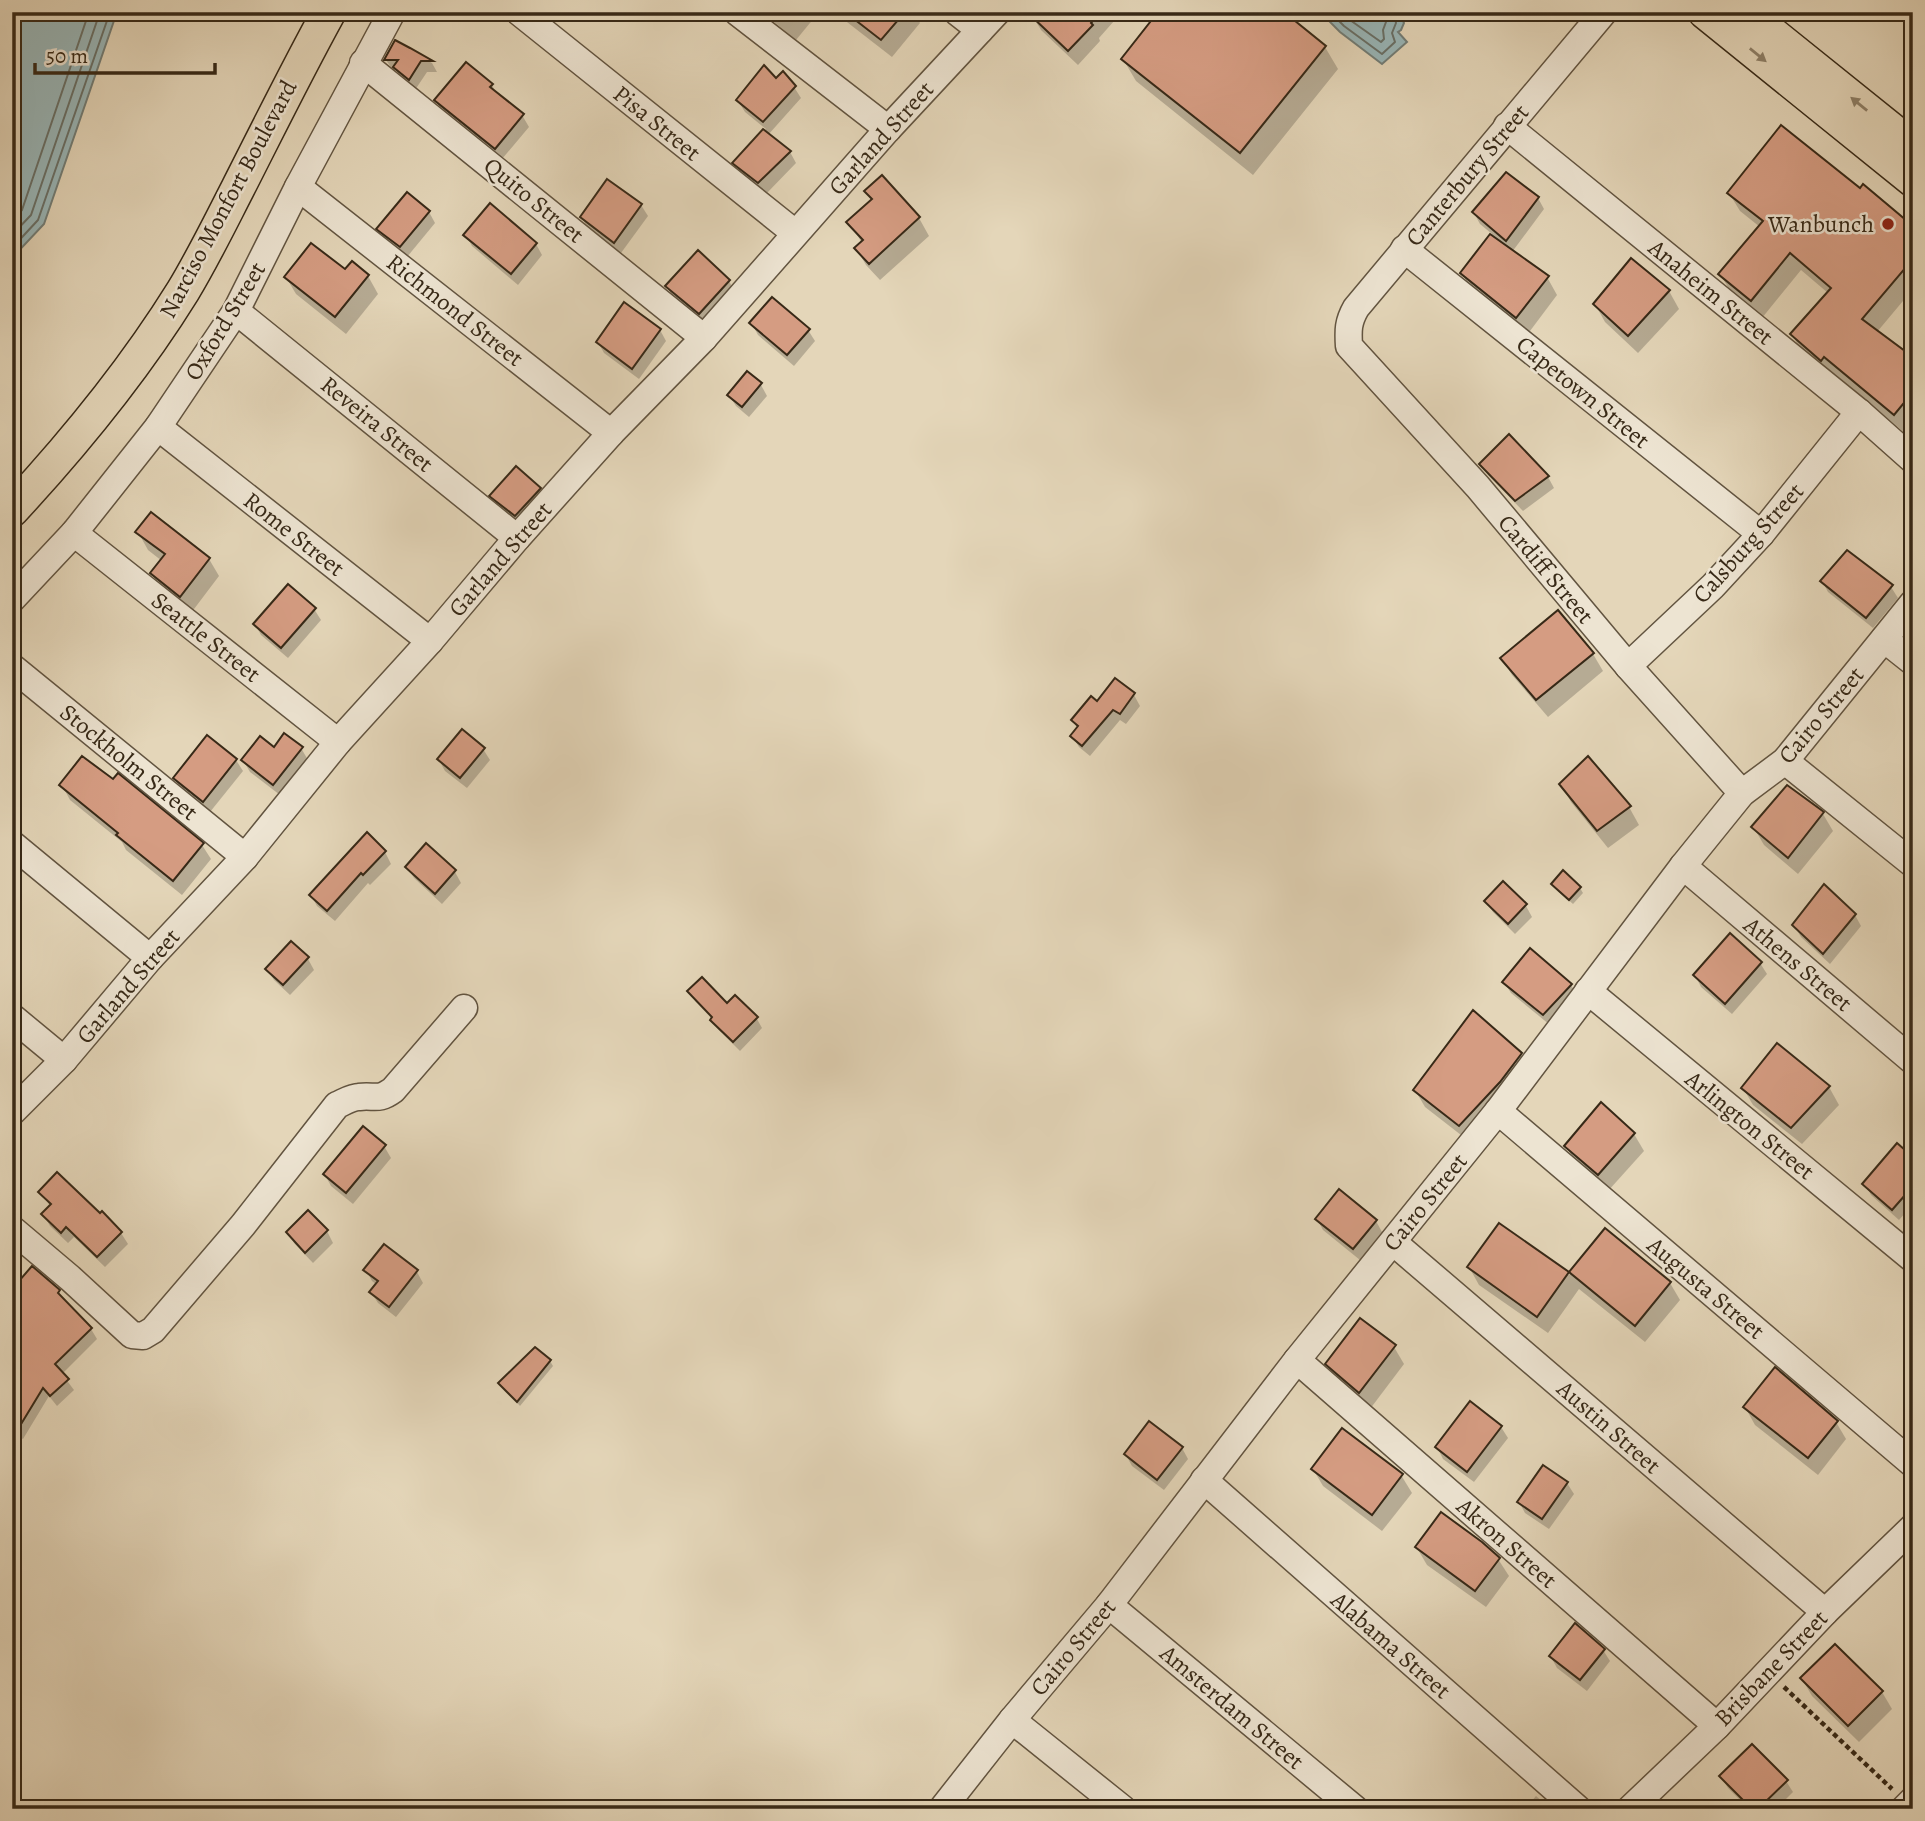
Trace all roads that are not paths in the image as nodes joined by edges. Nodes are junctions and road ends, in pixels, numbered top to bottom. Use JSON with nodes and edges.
{"nodes":[{"id":1,"x":329,"y":12,"type":"edge"},
{"id":2,"x":392,"y":12,"type":"edge"},
{"id":3,"x":520,"y":12,"type":"edge"},
{"id":4,"x":737,"y":12,"type":"edge"},
{"id":5,"x":957,"y":12,"type":"edge"},
{"id":6,"x":1604,"y":12,"type":"edge"},
{"id":7,"x":1705,"y":12,"type":"edge"},
{"id":8,"x":1745,"y":12,"type":"edge"},
{"id":9,"x":988,"y":21,"type":"edge"},
{"id":10,"x":363,"y":63,"type":"junction"},
{"id":11,"x":1507,"y":126,"type":"junction"},
{"id":12,"x":888,"y":129,"type":"junction"},
{"id":13,"x":1913,"y":147,"type":"edge"},
{"id":14,"x":1913,"y":180,"type":"edge"},
{"id":15,"x":298,"y":187,"type":"junction"},
{"id":16,"x":795,"y":233,"type":"junction"},
{"id":17,"x":1404,"y":249,"type":"junction"},
{"id":18,"x":236,"y":311,"type":"junction"},
{"id":19,"x":704,"y":338,"type":"junction"},
{"id":20,"x":1349,"y":346,"type":"joint"},
{"id":21,"x":1859,"y":412,"type":"junction"},
{"id":22,"x":158,"y":427,"type":"junction"},
{"id":23,"x":611,"y":433,"type":"junction"},
{"id":24,"x":1913,"y":460,"type":"edge"},
{"id":25,"x":12,"y":510,"type":"edge"},
{"id":26,"x":74,"y":533,"type":"junction"},
{"id":27,"x":1761,"y":534,"type":"junction"},
{"id":28,"x":517,"y":538,"type":"junction"},
{"id":29,"x":12,"y":599,"type":"edge"},
{"id":30,"x":1913,"y":603,"type":"edge"},
{"id":31,"x":1884,"y":639,"type":"junction"},
{"id":32,"x":430,"y":641,"type":"junction"},
{"id":33,"x":1913,"y":662,"type":"edge"},
{"id":34,"x":1628,"y":666,"type":"junction"},
{"id":35,"x":12,"y":667,"type":"edge"},
{"id":36,"x":338,"y":742,"type":"junction"},
{"id":37,"x":1786,"y":761,"type":"junction"},
{"id":38,"x":1742,"y":793,"type":"junction"},
{"id":39,"x":12,"y":844,"type":"edge"},
{"id":40,"x":245,"y":857,"type":"junction"},
{"id":41,"x":1913,"y":864,"type":"edge"},
{"id":42,"x":1683,"y":866,"type":"junction"},
{"id":43,"x":150,"y":958,"type":"junction"},
{"id":44,"x":1588,"y":991,"type":"junction"},
{"id":45,"x":464,"y":1008,"type":"dead end"},
{"id":46,"x":12,"y":1017,"type":"edge"},
{"id":47,"x":64,"y":1060,"type":"junction"},
{"id":48,"x":1913,"y":1061,"type":"edge"},
{"id":49,"x":1498,"y":1111,"type":"junction"},
{"id":50,"x":12,"y":1112,"type":"edge"},
{"id":51,"x":12,"y":1229,"type":"edge"},
{"id":52,"x":1393,"y":1242,"type":"junction"},
{"id":53,"x":1913,"y":1259,"type":"edge"},
{"id":54,"x":1297,"y":1360,"type":"junction"},
{"id":55,"x":1913,"y":1464,"type":"edge"},
{"id":56,"x":1204,"y":1480,"type":"junction"},
{"id":57,"x":1913,"y":1527,"type":"edge"},
{"id":58,"x":1109,"y":1605,"type":"junction"},
{"id":59,"x":1825,"y":1612,"type":"junction"},
{"id":60,"x":1012,"y":1720,"type":"junction"},
{"id":61,"x":1717,"y":1726,"type":"junction"},
{"id":62,"x":942,"y":1809,"type":"edge"},
{"id":63,"x":1123,"y":1809,"type":"edge"},
{"id":64,"x":1356,"y":1809,"type":"edge"},
{"id":65,"x":1578,"y":1809,"type":"edge"},
{"id":66,"x":1630,"y":1809,"type":"edge"}],
"edges":[{"from":1,"to":25,"type":"main road","name":"Narciso Monfort Boulevard"},
{"from":2,"to":10,"type":"street","name":"Oxford Street"},
{"from":3,"to":16,"type":"street","name":"Pisa Street"},
{"from":4,"to":12,"type":"street"},
{"from":5,"to":9,"type":"street"},
{"from":6,"to":11,"type":"street","name":"Canterbury Street"},
{"from":7,"to":14,"type":"main road","one_way":true},
{"from":13,"to":8,"type":"main road","one_way":true},
{"from":9,"to":12,"type":"street","name":"Garland Street"},
{"from":10,"to":15,"type":"street","name":"Oxford Street"},
{"from":10,"to":19,"type":"street","name":"Quito Street"},
{"from":11,"to":17,"type":"street","name":"Canterbury Street"},
{"from":11,"to":21,"type":"street","name":"Anaheim Street"},
{"from":12,"to":16,"type":"street","name":"Garland Street"},
{"from":15,"to":18,"type":"street","name":"Oxford Street"},
{"from":15,"to":23,"type":"street","name":"Richmond Street"},
{"from":16,"to":19,"type":"street","name":"Garland Street"},
{"from":17,"to":20,"type":"street","name":"Canterbury Street"},
{"from":17,"to":27,"type":"street","name":"Capetown Street"},
{"from":18,"to":22,"type":"street","name":"Oxford Street"},
{"from":18,"to":28,"type":"street","name":"Reveira Street"},
{"from":19,"to":23,"type":"street","name":"Garland Street"},
{"from":20,"to":34,"type":"street","name":"Cardiff Street"},
{"from":21,"to":24,"type":"street","name":"Anaheim Street"},
{"from":21,"to":27,"type":"street","name":"Calsburg Street"},
{"from":22,"to":26,"type":"street","name":"Oxford Street"},
{"from":22,"to":32,"type":"street","name":"Rome Street"},
{"from":23,"to":28,"type":"street","name":"Garland Street"},
{"from":26,"to":29,"type":"street","name":"Oxford Street"},
{"from":26,"to":36,"type":"street","name":"Seattle Street"},
{"from":27,"to":34,"type":"street","name":"Calsburg Street"},
{"from":28,"to":32,"type":"street","name":"Garland Street"},
{"from":30,"to":31,"type":"street","name":"Cairo Street"},
{"from":31,"to":33,"type":"street"},
{"from":31,"to":37,"type":"street","name":"Cairo Street"},
{"from":32,"to":36,"type":"street","name":"Garland Street"},
{"from":34,"to":38,"type":"street","name":"Cardiff Street"},
{"from":35,"to":40,"type":"street","name":"Stockholm Street"},
{"from":36,"to":40,"type":"street","name":"Garland Street"},
{"from":37,"to":38,"type":"street","name":"Cairo Street"},
{"from":37,"to":41,"type":"street"},
{"from":38,"to":42,"type":"street","name":"Cairo Street"},
{"from":39,"to":43,"type":"street"},
{"from":40,"to":43,"type":"street","name":"Garland Street"},
{"from":42,"to":44,"type":"street","name":"Cairo Street"},
{"from":42,"to":48,"type":"street","name":"Athens Street"},
{"from":43,"to":47,"type":"street","name":"Garland Street"},
{"from":44,"to":49,"type":"street","name":"Cairo Street"},
{"from":44,"to":53,"type":"street","name":"Arlington Street"},
{"from":45,"to":51,"type":"street"},
{"from":46,"to":47,"type":"street"},
{"from":47,"to":50,"type":"street","name":"Garland Street"},
{"from":49,"to":52,"type":"street","name":"Cairo Street"},
{"from":49,"to":55,"type":"street","name":"Augusta Street"},
{"from":52,"to":54,"type":"street","name":"Cairo Street"},
{"from":52,"to":59,"type":"street","name":"Austin Street"},
{"from":54,"to":56,"type":"street","name":"Cairo Street"},
{"from":54,"to":61,"type":"street","name":"Akron Street"},
{"from":56,"to":58,"type":"street","name":"Cairo Street"},
{"from":56,"to":65,"type":"street","name":"Alabama Street"},
{"from":57,"to":59,"type":"street","name":"Brisbane Street"},
{"from":58,"to":60,"type":"street","name":"Cairo Street"},
{"from":58,"to":64,"type":"street","name":"Amsterdam Street"},
{"from":59,"to":61,"type":"street","name":"Brisbane Street"},
{"from":60,"to":62,"type":"street","name":"Cairo Street"},
{"from":60,"to":63,"type":"street"},
{"from":61,"to":66,"type":"street","name":"Brisbane Street"}]}
